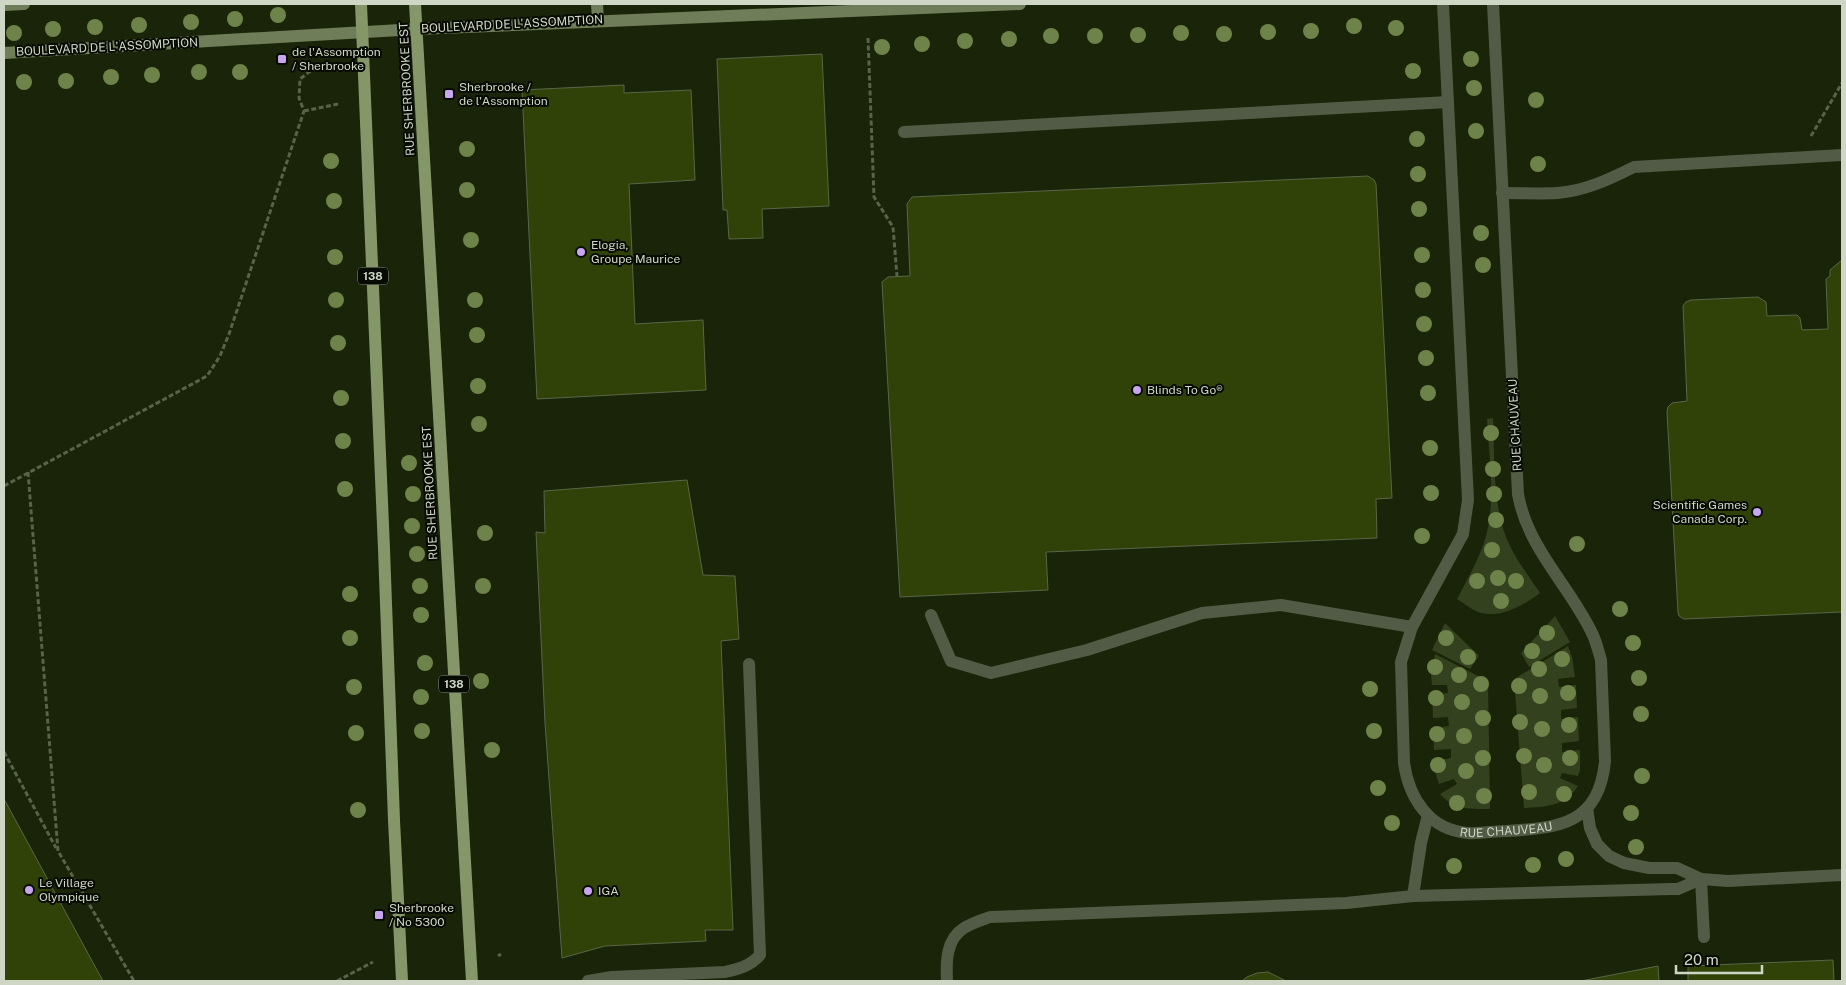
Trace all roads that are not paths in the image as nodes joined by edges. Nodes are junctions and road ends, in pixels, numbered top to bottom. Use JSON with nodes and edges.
{"nodes":[{"id":1,"x":24,"y":4,"type":"edge"},
{"id":2,"x":361,"y":4,"type":"edge"},
{"id":3,"x":415,"y":4,"type":"edge"},
{"id":4,"x":597,"y":4,"type":"edge"},
{"id":5,"x":1020,"y":4,"type":"edge"},
{"id":6,"x":1443,"y":4,"type":"edge"},
{"id":7,"x":1493,"y":4,"type":"edge"},
{"id":8,"x":4,"y":5,"type":"edge"},
{"id":9,"x":598,"y":20,"type":"junction"},
{"id":10,"x":417,"y":29,"type":"junction"},
{"id":11,"x":362,"y":32,"type":"junction"},
{"id":12,"x":4,"y":53,"type":"edge"},
{"id":13,"x":1448,"y":102,"type":"junction"},
{"id":14,"x":904,"y":132,"type":"dead end"},
{"id":15,"x":1842,"y":155,"type":"edge"},
{"id":16,"x":1502,"y":193,"type":"junction"},
{"id":17,"x":931,"y":616,"type":"dead end"},
{"id":18,"x":1412,"y":626,"type":"junction"},
{"id":19,"x":749,"y":664,"type":"dead end"},
{"id":20,"x":1587,"y":808,"type":"junction"},
{"id":21,"x":1428,"y":815,"type":"junction"},
{"id":22,"x":1842,"y":875,"type":"edge"},
{"id":23,"x":1701,"y":879,"type":"junction"},
{"id":24,"x":1413,"y":896,"type":"junction"},
{"id":25,"x":1704,"y":937,"type":"dead end"},
{"id":26,"x":402,"y":981,"type":"edge"},
{"id":27,"x":472,"y":981,"type":"edge"},
{"id":28,"x":588,"y":981,"type":"edge"},
{"id":29,"x":947,"y":981,"type":"edge"}],
"edges":[{"from":1,"to":8,"type":"street"},
{"from":2,"to":11,"type":"main road","number":"138"},
{"from":3,"to":10,"type":"main road","name":"RUE SHERBROOKE EST","number":"138"},
{"from":4,"to":9,"type":"street"},
{"from":5,"to":9,"type":"street","name":"BOULEVARD DE L'ASSOMPTION"},
{"from":6,"to":13,"type":"street","name":"RUE CHAUVEAU"},
{"from":7,"to":16,"type":"street","name":"RUE CHAUVEAU"},
{"from":9,"to":10,"type":"street","name":"BOULEVARD DE L'ASSOMPTION"},
{"from":10,"to":11,"type":"street","name":"BOULEVARD DE L'ASSOMPTION"},
{"from":10,"to":27,"type":"main road","name":"RUE SHERBROOKE EST","number":"138"},
{"from":11,"to":12,"type":"street","name":"BOULEVARD DE L'ASSOMPTION"},
{"from":11,"to":26,"type":"main road","number":"138"},
{"from":13,"to":14,"type":"street"},
{"from":13,"to":18,"type":"street","name":"RUE CHAUVEAU"},
{"from":15,"to":16,"type":"street"},
{"from":16,"to":20,"type":"street","name":"RUE CHAUVEAU"},
{"from":17,"to":18,"type":"street"},
{"from":18,"to":21,"type":"street","name":"RUE CHAUVEAU"},
{"from":19,"to":28,"type":"street"},
{"from":20,"to":21,"type":"street","name":"RUE CHAUVEAU"},
{"from":20,"to":23,"type":"street"},
{"from":21,"to":24,"type":"street"},
{"from":22,"to":23,"type":"street"},
{"from":23,"to":24,"type":"street"},
{"from":23,"to":25,"type":"street"},
{"from":24,"to":29,"type":"street"}]}
